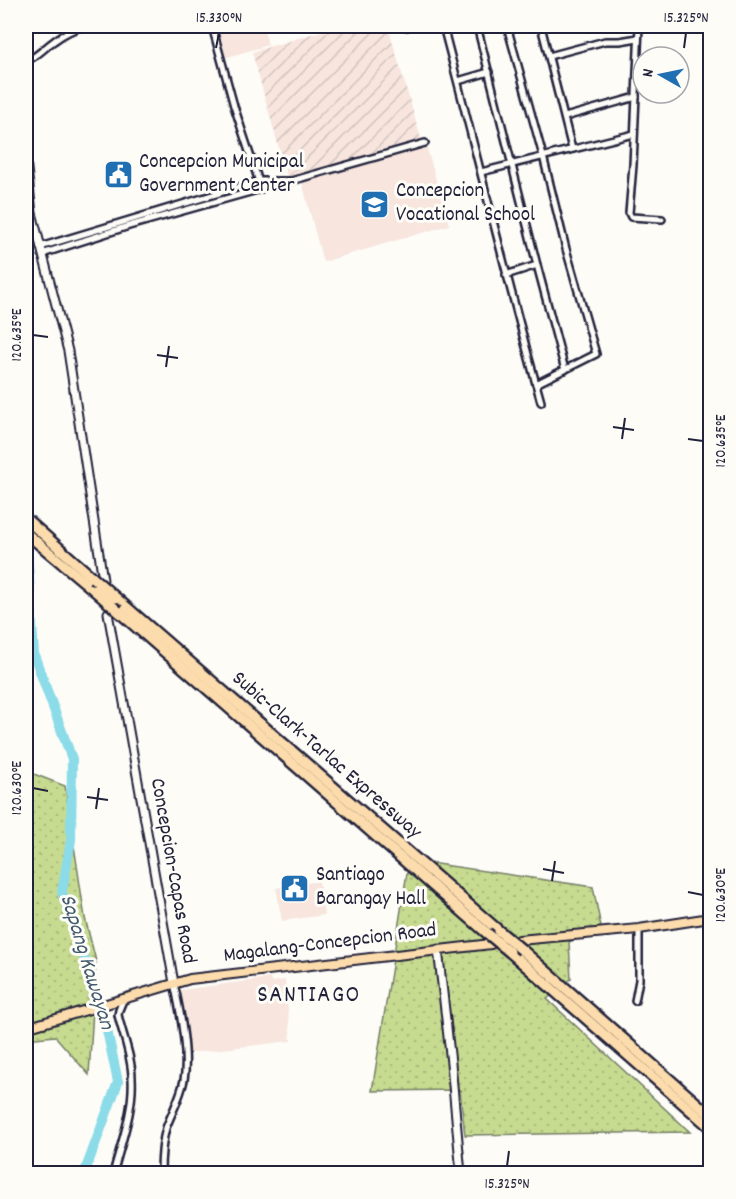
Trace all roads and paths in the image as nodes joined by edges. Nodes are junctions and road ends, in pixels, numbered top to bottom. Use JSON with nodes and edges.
{"nodes":[{"id":1,"x":84,"y":26,"type":"edge"},
{"id":2,"x":212,"y":26,"type":"edge"},
{"id":3,"x":443,"y":26,"type":"edge"},
{"id":4,"x":477,"y":26,"type":"edge"},
{"id":5,"x":507,"y":26,"type":"edge"},
{"id":6,"x":543,"y":26,"type":"edge"},
{"id":7,"x":639,"y":26,"type":"edge"},
{"id":8,"x":638,"y":38,"type":"junction"},
{"id":9,"x":638,"y":45,"type":"edge"},
{"id":10,"x":549,"y":56,"type":"junction"},
{"id":11,"x":26,"y":61,"type":"edge"},
{"id":12,"x":489,"y":72,"type":"junction"},
{"id":13,"x":458,"y":81,"type":"junction"},
{"id":14,"x":631,"y":98,"type":"edge"},
{"id":15,"x":636,"y":105,"type":"edge"},
{"id":16,"x":565,"y":117,"type":"junction"},
{"id":17,"x":634,"y":134,"type":"junction"},
{"id":18,"x":425,"y":143,"type":"dead end"},
{"id":19,"x":572,"y":149,"type":"junction"},
{"id":20,"x":543,"y":156,"type":"junction"},
{"id":21,"x":26,"y":159,"type":"edge"},
{"id":22,"x":513,"y":164,"type":"junction"},
{"id":23,"x":481,"y":172,"type":"junction"},
{"id":24,"x":259,"y":181,"type":"junction"},
{"id":25,"x":279,"y":181,"type":"junction"},
{"id":26,"x":261,"y":189,"type":"junction"},
{"id":27,"x":28,"y":198,"type":"edge"},
{"id":28,"x":662,"y":219,"type":"dead end"},
{"id":29,"x":41,"y":251,"type":"junction"},
{"id":30,"x":537,"y":265,"type":"junction"},
{"id":31,"x":506,"y":275,"type":"junction"},
{"id":32,"x":565,"y":370,"type":"junction"},
{"id":33,"x":536,"y":384,"type":"junction"},
{"id":34,"x":541,"y":402,"type":"dead end"},
{"id":35,"x":26,"y":519,"type":"edge"},
{"id":36,"x":26,"y":533,"type":"edge"},
{"id":37,"x":98,"y":579,"type":"junction"},
{"id":38,"x":113,"y":612,"type":"junction"},
{"id":39,"x":711,"y":918,"type":"edge"},
{"id":40,"x":639,"y":928,"type":"junction"},
{"id":41,"x":519,"y":940,"type":"dead end"},
{"id":42,"x":491,"y":944,"type":"dead end"},
{"id":43,"x":438,"y":949,"type":"junction"},
{"id":44,"x":174,"y":983,"type":"junction"},
{"id":45,"x":121,"y":999,"type":"junction"},
{"id":46,"x":635,"y":1001,"type":"dead end"},
{"id":47,"x":26,"y":1028,"type":"edge"},
{"id":48,"x":711,"y":1115,"type":"edge"},
{"id":49,"x":711,"y":1127,"type":"edge"},
{"id":50,"x":112,"y":1173,"type":"edge"},
{"id":51,"x":160,"y":1173,"type":"edge"},
{"id":52,"x":461,"y":1173,"type":"edge"}],
"edges":[{"from":1,"to":11,"type":"street"},
{"from":2,"to":24,"type":"street"},
{"from":3,"to":13,"type":"street"},
{"from":4,"to":12,"type":"street"},
{"from":5,"to":20,"type":"street"},
{"from":6,"to":10,"type":"street"},
{"from":7,"to":8,"type":"street"},
{"from":8,"to":9,"type":"street"},
{"from":8,"to":10,"type":"street"},
{"from":10,"to":16,"type":"street"},
{"from":12,"to":13,"type":"street"},
{"from":12,"to":22,"type":"street"},
{"from":13,"to":23,"type":"street"},
{"from":14,"to":16,"type":"street"},
{"from":15,"to":17,"type":"street"},
{"from":16,"to":19,"type":"street"},
{"from":17,"to":19,"type":"street"},
{"from":17,"to":28,"type":"street"},
{"from":18,"to":25,"type":"street"},
{"from":19,"to":20,"type":"street"},
{"from":20,"to":22,"type":"street"},
{"from":20,"to":32,"type":"street"},
{"from":21,"to":27,"type":"main road"},
{"from":22,"to":23,"type":"street"},
{"from":22,"to":30,"type":"street"},
{"from":23,"to":31,"type":"street"},
{"from":24,"to":25,"type":"street"},
{"from":24,"to":26,"type":"street"},
{"from":24,"to":29,"type":"street"},
{"from":25,"to":26,"type":"street"},
{"from":26,"to":29,"type":"street"},
{"from":27,"to":29,"type":"main road"},
{"from":29,"to":37,"type":"main road"},
{"from":30,"to":31,"type":"street"},
{"from":30,"to":32,"type":"street"},
{"from":31,"to":33,"type":"street"},
{"from":32,"to":33,"type":"street"},
{"from":33,"to":34,"type":"street"},
{"from":35,"to":37,"type":"highway","name":"Subic-Clark-Tarlac Expressway"},
{"from":36,"to":38,"type":"highway","name":"Subic-Clark-Tarlac Expressway","bridge":true},
{"from":37,"to":48,"type":"highway","name":"Subic-Clark-Tarlac Expressway","bridge":true},
{"from":38,"to":44,"type":"main road","name":"Concepcion-Capas Road"},
{"from":38,"to":49,"type":"highway","name":"Subic-Clark-Tarlac Expressway","bridge":true},
{"from":39,"to":40,"type":"main road"},
{"from":40,"to":41,"type":"main road"},
{"from":40,"to":46,"type":"street"},
{"from":42,"to":43,"type":"main road","name":"Magalang-Concepcion Road"},
{"from":43,"to":44,"type":"main road","name":"Magalang-Concepcion Road"},
{"from":43,"to":52,"type":"main road"},
{"from":44,"to":45,"type":"main road","name":"Concepcion-Capas Road"},
{"from":44,"to":51,"type":"street"},
{"from":45,"to":47,"type":"main road","name":"Concepcion-Capas Road"},
{"from":45,"to":50,"type":"street"}]}
